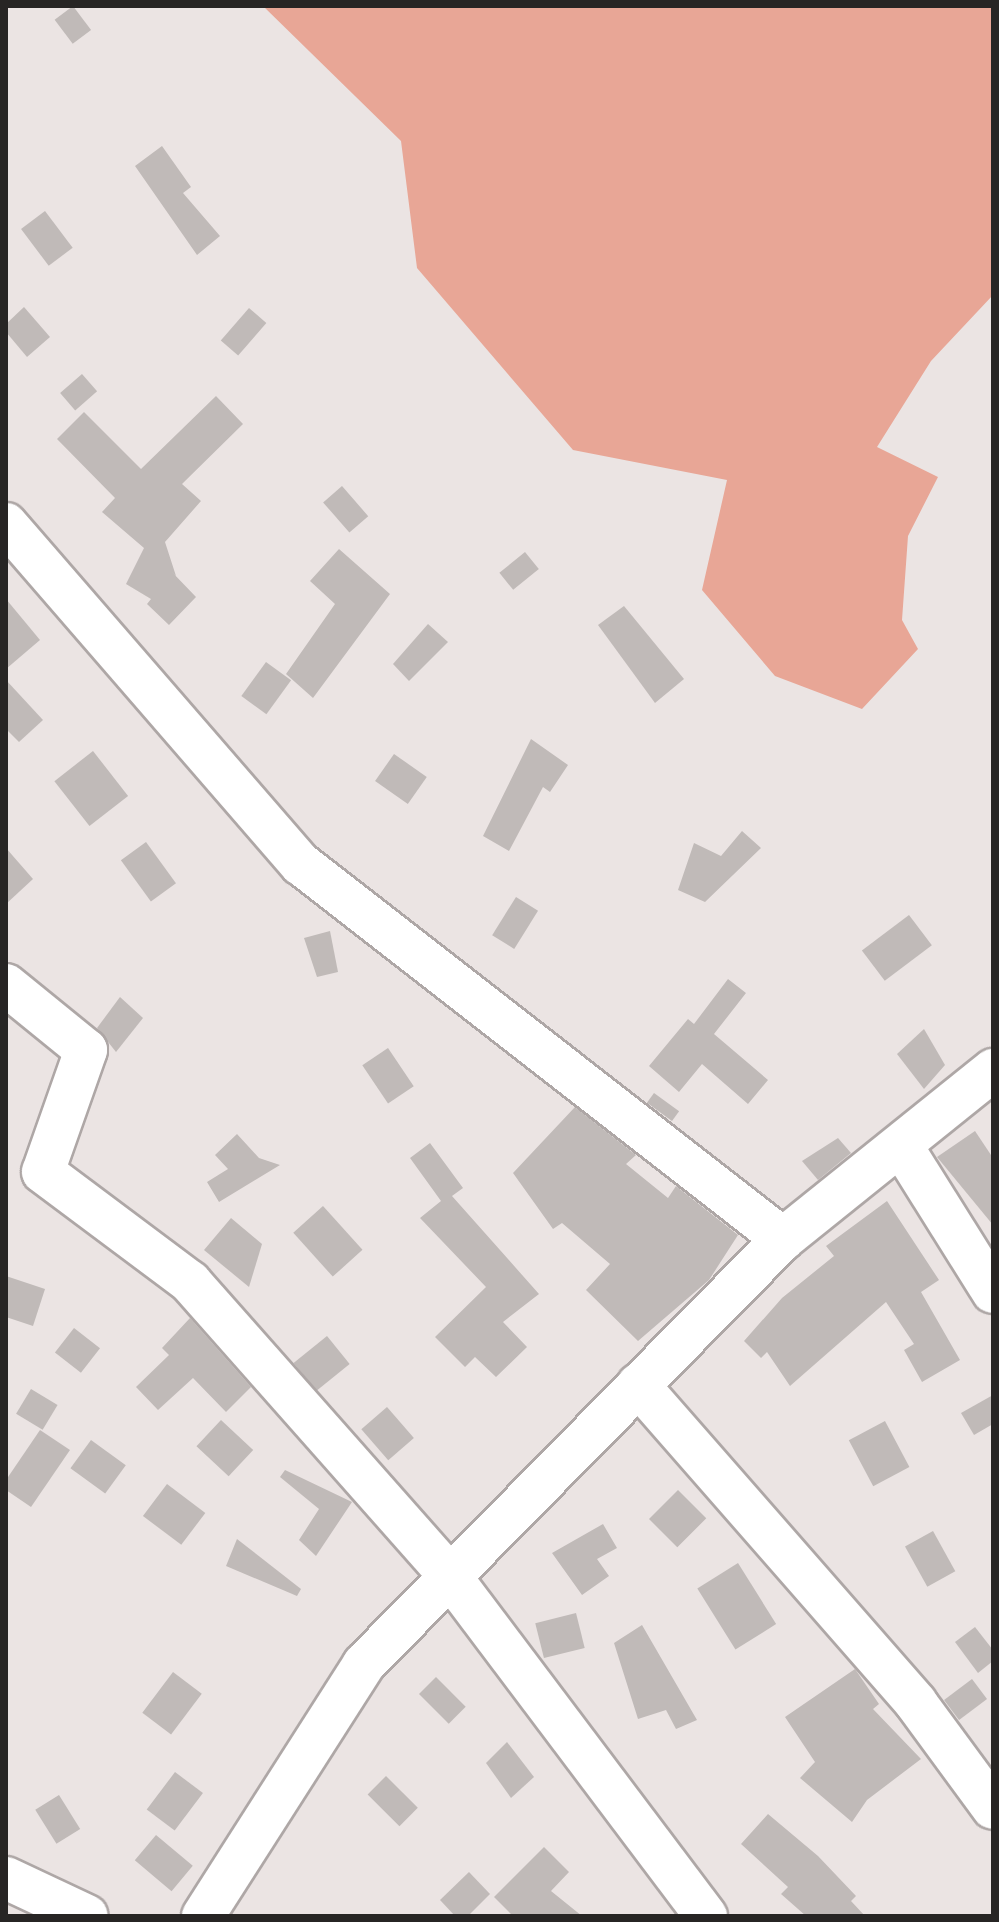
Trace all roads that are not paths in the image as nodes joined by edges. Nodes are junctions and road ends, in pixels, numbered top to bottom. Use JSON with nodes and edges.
{"nodes":[{"id":1,"x":6,"y":524,"type":"edge"},
{"id":2,"x":6,"y":985,"type":"edge"},
{"id":3,"x":993,"y":1070,"type":"edge"},
{"id":4,"x":902,"y":1147,"type":"junction"},
{"id":5,"x":783,"y":1239,"type":"junction"},
{"id":6,"x":993,"y":1292,"type":"edge"},
{"id":7,"x":638,"y":1385,"type":"junction"},
{"id":8,"x":449,"y":1575,"type":"junction"},
{"id":9,"x":993,"y":1808,"type":"edge"},
{"id":10,"x":6,"y":1878,"type":"edge"},
{"id":11,"x":87,"y":1916,"type":"edge"},
{"id":12,"x":203,"y":1916,"type":"edge"},
{"id":13,"x":706,"y":1916,"type":"edge"}],
"edges":[{"from":1,"to":5,"type":"street"},
{"from":2,"to":8,"type":"street"},
{"from":3,"to":4,"type":"street"},
{"from":4,"to":5,"type":"street"},
{"from":4,"to":6,"type":"street"},
{"from":5,"to":7,"type":"street"},
{"from":7,"to":8,"type":"street"},
{"from":7,"to":9,"type":"street"},
{"from":8,"to":12,"type":"street"},
{"from":8,"to":13,"type":"street"},
{"from":10,"to":11,"type":"street"}]}
